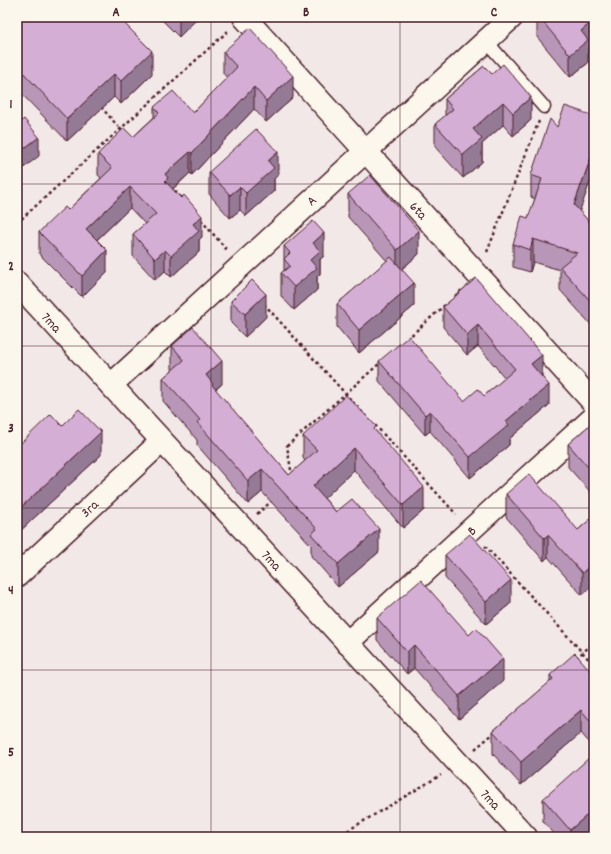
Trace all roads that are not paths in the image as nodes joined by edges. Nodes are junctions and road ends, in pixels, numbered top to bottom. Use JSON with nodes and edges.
{"nodes":[{"id":1,"x":512,"y":17,"type":"edge"},
{"id":2,"x":238,"y":22,"type":"edge"},
{"id":3,"x":486,"y":41,"type":"junction"},
{"id":4,"x":544,"y":108,"type":"road end"},
{"id":5,"x":365,"y":150,"type":"junction"},
{"id":6,"x":17,"y":283,"type":"edge"},
{"id":7,"x":111,"y":385,"type":"junction"},
{"id":8,"x":594,"y":403,"type":"edge"},
{"id":9,"x":594,"y":417,"type":"edge"},
{"id":10,"x":162,"y":441,"type":"junction"},
{"id":11,"x":17,"y":576,"type":"edge"},
{"id":12,"x":347,"y":643,"type":"junction"},
{"id":13,"x":526,"y":837,"type":"edge"}],
"edges":[{"from":1,"to":3,"type":"street","name":"A"},
{"from":2,"to":5,"type":"street","name":"6ta"},
{"from":3,"to":4,"type":"lane"},
{"from":3,"to":5,"type":"street","name":"A"},
{"from":5,"to":7,"type":"street","name":"A"},
{"from":5,"to":8,"type":"street","name":"6ta"},
{"from":6,"to":7,"type":"street","name":"7ma"},
{"from":7,"to":10,"type":"street","name":"7ma"},
{"from":9,"to":12,"type":"street","name":"B"},
{"from":10,"to":11,"type":"street","name":"3ra"},
{"from":10,"to":12,"type":"street","name":"7ma"},
{"from":12,"to":13,"type":"street","name":"7ma"}]}
